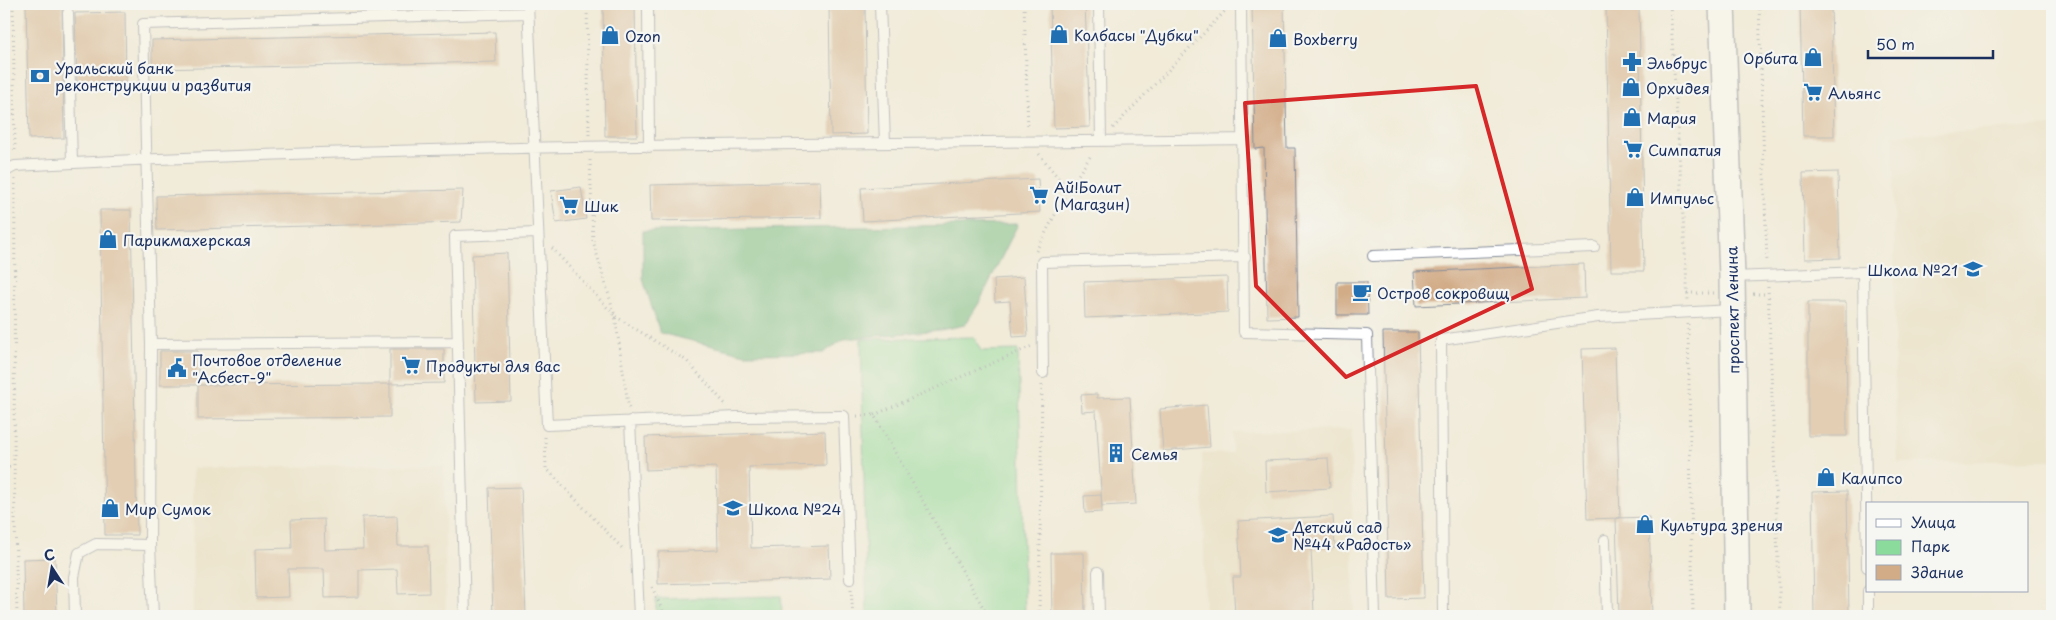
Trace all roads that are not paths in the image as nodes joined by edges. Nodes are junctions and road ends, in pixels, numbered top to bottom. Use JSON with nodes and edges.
{"nodes":[{"id":1,"x":648,"y":4,"type":"edge"},
{"id":2,"x":880,"y":4,"type":"edge"},
{"id":3,"x":1099,"y":4,"type":"edge"},
{"id":4,"x":1241,"y":4,"type":"edge"},
{"id":5,"x":1722,"y":4,"type":"edge"},
{"id":6,"x":528,"y":8,"type":"edge"},
{"id":7,"x":68,"y":13,"type":"dead end"},
{"id":8,"x":1243,"y":139,"type":"junction"},
{"id":9,"x":1101,"y":141,"type":"junction"},
{"id":10,"x":885,"y":143,"type":"junction"},
{"id":11,"x":649,"y":147,"type":"junction"},
{"id":12,"x":534,"y":148,"type":"junction"},
{"id":13,"x":146,"y":158,"type":"junction"},
{"id":14,"x":72,"y":163,"type":"junction"},
{"id":15,"x":4,"y":172,"type":"edge"},
{"id":16,"x":538,"y":233,"type":"junction"},
{"id":17,"x":1594,"y":247,"type":"dead end"},
{"id":18,"x":1373,"y":256,"type":"dead end"},
{"id":19,"x":1245,"y":257,"type":"junction"},
{"id":20,"x":1732,"y":277,"type":"junction"},
{"id":21,"x":1732,"y":310,"type":"junction"},
{"id":22,"x":458,"y":342,"type":"junction"},
{"id":23,"x":151,"y":344,"type":"junction"},
{"id":24,"x":1043,"y":373,"type":"road end"},
{"id":25,"x":630,"y":421,"type":"junction"},
{"id":26,"x":1866,"y":502,"type":"edge"},
{"id":27,"x":1604,"y":540,"type":"dead end"},
{"id":28,"x":150,"y":545,"type":"junction"},
{"id":29,"x":1098,"y":572,"type":"dead end"},
{"id":30,"x":850,"y":579,"type":"road end"},
{"id":31,"x":1868,"y":592,"type":"edge"},
{"id":32,"x":75,"y":616,"type":"edge"},
{"id":33,"x":152,"y":616,"type":"edge"},
{"id":34,"x":465,"y":616,"type":"edge"},
{"id":35,"x":639,"y":616,"type":"edge"},
{"id":36,"x":1099,"y":616,"type":"edge"},
{"id":37,"x":1375,"y":616,"type":"edge"},
{"id":38,"x":1443,"y":616,"type":"edge"},
{"id":39,"x":1606,"y":616,"type":"edge"},
{"id":40,"x":1737,"y":616,"type":"edge"},
{"id":41,"x":1868,"y":616,"type":"edge"}],
"edges":[{"from":1,"to":11,"type":"lane"},
{"from":2,"to":10,"type":"lane"},
{"from":3,"to":9,"type":"lane"},
{"from":4,"to":8,"type":"lane"},
{"from":5,"to":20,"type":"street","name":"проспект Ленина"},
{"from":6,"to":12,"type":"lane"},
{"from":6,"to":13,"type":"lane"},
{"from":7,"to":14,"type":"lane"},
{"from":8,"to":9,"type":"lane"},
{"from":8,"to":19,"type":"lane"},
{"from":9,"to":10,"type":"lane"},
{"from":10,"to":11,"type":"lane"},
{"from":11,"to":12,"type":"lane"},
{"from":12,"to":13,"type":"lane"},
{"from":12,"to":16,"type":"lane"},
{"from":13,"to":14,"type":"lane"},
{"from":13,"to":23,"type":"lane"},
{"from":14,"to":15,"type":"lane"},
{"from":16,"to":22,"type":"lane"},
{"from":16,"to":25,"type":"lane"},
{"from":17,"to":18,"type":"lane"},
{"from":19,"to":24,"type":"lane"},
{"from":19,"to":37,"type":"lane"},
{"from":20,"to":21,"type":"street","name":"проспект Ленина"},
{"from":20,"to":26,"type":"lane"},
{"from":21,"to":38,"type":"lane"},
{"from":21,"to":40,"type":"street","name":"проспект Ленина"},
{"from":22,"to":23,"type":"lane"},
{"from":22,"to":34,"type":"lane"},
{"from":23,"to":28,"type":"lane"},
{"from":25,"to":30,"type":"lane"},
{"from":25,"to":35,"type":"lane"},
{"from":27,"to":39,"type":"lane"},
{"from":28,"to":32,"type":"lane"},
{"from":28,"to":33,"type":"lane"},
{"from":29,"to":36,"type":"lane"},
{"from":31,"to":41,"type":"lane"}]}
